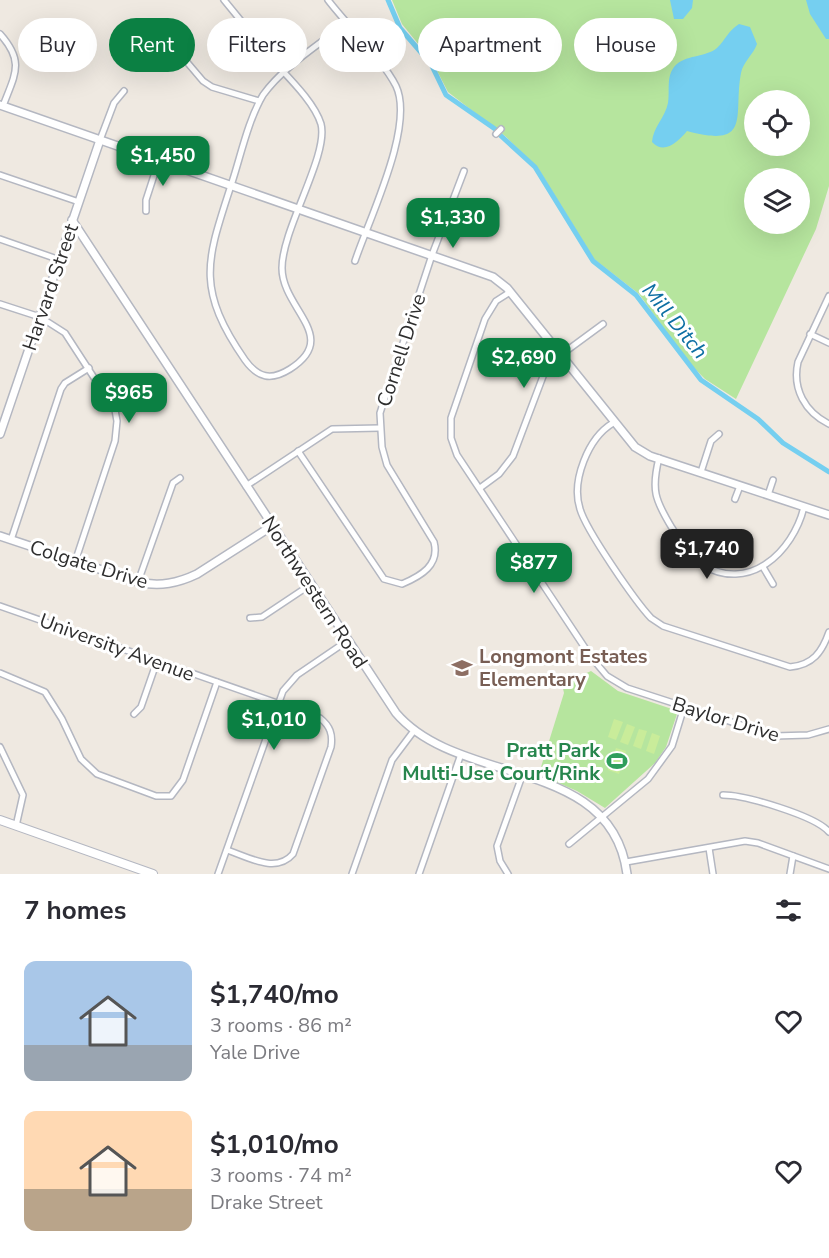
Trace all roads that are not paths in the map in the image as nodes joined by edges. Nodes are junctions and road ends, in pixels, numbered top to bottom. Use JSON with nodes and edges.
{"nodes":[{"id":1,"x":224,"y":0,"type":"edge"},
{"id":2,"x":328,"y":0,"type":"edge"},
{"id":3,"x":342,"y":18,"type":"edge"},
{"id":4,"x":0,"y":34,"type":"edge"},
{"id":5,"x":319,"y":45,"type":"edge"},
{"id":6,"x":195,"y":71,"type":"edge"},
{"id":7,"x":387,"y":72,"type":"edge"},
{"id":8,"x":284,"y":73,"type":"junction"},
{"id":9,"x":124,"y":90,"type":"dead end"},
{"id":10,"x":259,"y":101,"type":"junction"},
{"id":11,"x":2,"y":105,"type":"edge"},
{"id":12,"x":501,"y":129,"type":"dead end"},
{"id":13,"x":496,"y":134,"type":"dead end"},
{"id":14,"x":100,"y":140,"type":"junction"},
{"id":15,"x":159,"y":160,"type":"junction"},
{"id":16,"x":464,"y":171,"type":"dead end"},
{"id":17,"x":0,"y":175,"type":"edge"},
{"id":18,"x":231,"y":185,"type":"junction"},
{"id":19,"x":79,"y":202,"type":"junction"},
{"id":20,"x":297,"y":208,"type":"junction"},
{"id":21,"x":146,"y":211,"type":"dead end"},
{"id":22,"x":72,"y":220,"type":"junction"},
{"id":23,"x":364,"y":232,"type":"junction"},
{"id":24,"x":0,"y":239,"type":"edge"},
{"id":25,"x":432,"y":255,"type":"junction"},
{"id":26,"x":60,"y":260,"type":"junction"},
{"id":27,"x":355,"y":261,"type":"dead end"},
{"id":28,"x":510,"y":292,"type":"junction"},
{"id":29,"x":829,"y":296,"type":"edge"},
{"id":30,"x":0,"y":304,"type":"edge"},
{"id":31,"x":40,"y":317,"type":"junction"},
{"id":32,"x":603,"y":324,"type":"dead end"},
{"id":33,"x":810,"y":334,"type":"junction"},
{"id":34,"x":829,"y":343,"type":"edge"},
{"id":35,"x":560,"y":356,"type":"junction"},
{"id":36,"x":89,"y":368,"type":"junction"},
{"id":37,"x":613,"y":423,"type":"junction"},
{"id":38,"x":829,"y":423,"type":"edge"},
{"id":39,"x":380,"y":428,"type":"junction"},
{"id":40,"x":0,"y":434,"type":"edge"},
{"id":41,"x":719,"y":434,"type":"dead end"},
{"id":42,"x":298,"y":451,"type":"junction"},
{"id":43,"x":658,"y":458,"type":"junction"},
{"id":44,"x":701,"y":472,"type":"junction"},
{"id":45,"x":180,"y":478,"type":"dead end"},
{"id":46,"x":773,"y":480,"type":"dead end"},
{"id":47,"x":246,"y":486,"type":"junction"},
{"id":48,"x":740,"y":486,"type":"junction"},
{"id":49,"x":480,"y":488,"type":"junction"},
{"id":50,"x":768,"y":495,"type":"junction"},
{"id":51,"x":735,"y":499,"type":"dead end"},
{"id":52,"x":804,"y":507,"type":"junction"},
{"id":53,"x":829,"y":515,"type":"edge"},
{"id":54,"x":272,"y":526,"type":"junction"},
{"id":55,"x":0,"y":536,"type":"edge"},
{"id":56,"x":11,"y":540,"type":"junction"},
{"id":57,"x":75,"y":562,"type":"junction"},
{"id":58,"x":763,"y":567,"type":"junction"},
{"id":59,"x":138,"y":582,"type":"junction"},
{"id":60,"x":773,"y":584,"type":"dead end"},
{"id":61,"x":310,"y":585,"type":"junction"},
{"id":62,"x":0,"y":606,"type":"edge"},
{"id":63,"x":250,"y":618,"type":"dead end"},
{"id":64,"x":829,"y":632,"type":"edge"},
{"id":65,"x":347,"y":641,"type":"junction"},
{"id":66,"x":157,"y":661,"type":"junction"},
{"id":67,"x":0,"y":673,"type":"edge"},
{"id":68,"x":217,"y":682,"type":"junction"},
{"id":69,"x":278,"y":703,"type":"junction"},
{"id":70,"x":684,"y":707,"type":"junction"},
{"id":71,"x":134,"y":714,"type":"dead end"},
{"id":72,"x":829,"y":729,"type":"edge"},
{"id":73,"x":413,"y":732,"type":"junction"},
{"id":74,"x":0,"y":747,"type":"edge"},
{"id":75,"x":461,"y":754,"type":"junction"},
{"id":76,"x":522,"y":776,"type":"junction"},
{"id":77,"x":723,"y":795,"type":"dead end"},
{"id":78,"x":603,"y":818,"type":"junction"},
{"id":79,"x":0,"y":820,"type":"edge"},
{"id":80,"x":16,"y":826,"type":"junction"},
{"id":81,"x":829,"y":832,"type":"edge"},
{"id":82,"x":569,"y":844,"type":"dead end"},
{"id":83,"x":709,"y":848,"type":"junction"},
{"id":84,"x":227,"y":850,"type":"junction"},
{"id":85,"x":793,"y":856,"type":"junction"},
{"id":86,"x":829,"y":861,"type":"edge"},
{"id":87,"x":626,"y":862,"type":"junction"},
{"id":88,"x":828,"y":869,"type":"edge"},
{"id":89,"x":153,"y":874,"type":"edge"},
{"id":90,"x":218,"y":874,"type":"edge"},
{"id":91,"x":352,"y":874,"type":"edge"},
{"id":92,"x":419,"y":874,"type":"edge"},
{"id":93,"x":508,"y":874,"type":"edge"},
{"id":94,"x":627,"y":874,"type":"edge"},
{"id":95,"x":713,"y":874,"type":"edge"},
{"id":96,"x":790,"y":874,"type":"edge"}],
"edges":[{"from":1,"to":8,"type":"street"},
{"from":2,"to":3,"type":"street"},
{"from":4,"to":11,"type":"street"},
{"from":5,"to":8,"type":"street"},
{"from":6,"to":10,"type":"street"},
{"from":7,"to":23,"type":"street"},
{"from":8,"to":10,"type":"street"},
{"from":8,"to":20,"type":"street"},
{"from":9,"to":14,"type":"street"},
{"from":10,"to":18,"type":"street"},
{"from":11,"to":14,"type":"street"},
{"from":12,"to":13,"type":"street"},
{"from":14,"to":15,"type":"street"},
{"from":14,"to":19,"type":"street","name":"Harvard Street"},
{"from":15,"to":18,"type":"street"},
{"from":15,"to":21,"type":"street"},
{"from":16,"to":25,"type":"street","name":"Cornell Drive"},
{"from":17,"to":19,"type":"street"},
{"from":18,"to":20,"type":"street"},
{"from":18,"to":20,"type":"street"},
{"from":19,"to":22,"type":"street","name":"Harvard Street"},
{"from":20,"to":23,"type":"street"},
{"from":22,"to":26,"type":"street","name":"Harvard Street"},
{"from":22,"to":47,"type":"street","name":"Northwestern Road"},
{"from":23,"to":25,"type":"street"},
{"from":23,"to":27,"type":"street"},
{"from":24,"to":26,"type":"street"},
{"from":25,"to":28,"type":"street"},
{"from":25,"to":39,"type":"street","name":"Cornell Drive"},
{"from":26,"to":31,"type":"street","name":"Harvard Street"},
{"from":28,"to":35,"type":"street"},
{"from":28,"to":49,"type":"street","name":"Baylor Drive"},
{"from":29,"to":33,"type":"street"},
{"from":30,"to":31,"type":"street"},
{"from":31,"to":36,"type":"street"},
{"from":31,"to":40,"type":"street","name":"Harvard Street"},
{"from":32,"to":35,"type":"street"},
{"from":33,"to":34,"type":"street"},
{"from":33,"to":38,"type":"street"},
{"from":35,"to":37,"type":"street"},
{"from":35,"to":49,"type":"street"},
{"from":36,"to":56,"type":"street"},
{"from":36,"to":57,"type":"street"},
{"from":37,"to":43,"type":"street"},
{"from":37,"to":64,"type":"street"},
{"from":39,"to":42,"type":"street"},
{"from":39,"to":42,"type":"street","name":"Cornell Drive"},
{"from":41,"to":44,"type":"street"},
{"from":42,"to":47,"type":"street"},
{"from":43,"to":44,"type":"street"},
{"from":43,"to":58,"type":"street"},
{"from":44,"to":48,"type":"street"},
{"from":45,"to":59,"type":"street"},
{"from":46,"to":50,"type":"street"},
{"from":47,"to":54,"type":"street","name":"Northwestern Road"},
{"from":48,"to":50,"type":"street"},
{"from":48,"to":51,"type":"street"},
{"from":49,"to":70,"type":"street","name":"Baylor Drive"},
{"from":50,"to":52,"type":"street"},
{"from":52,"to":53,"type":"street"},
{"from":52,"to":58,"type":"street"},
{"from":54,"to":59,"type":"street","name":"Colgate Drive"},
{"from":54,"to":61,"type":"street","name":"Northwestern Road"},
{"from":55,"to":56,"type":"street","name":"Colgate Drive"},
{"from":56,"to":57,"type":"street","name":"Colgate Drive"},
{"from":57,"to":59,"type":"street","name":"Colgate Drive"},
{"from":58,"to":60,"type":"street"},
{"from":61,"to":63,"type":"street"},
{"from":61,"to":65,"type":"street","name":"Northwestern Road"},
{"from":62,"to":66,"type":"street","name":"University Avenue"},
{"from":65,"to":69,"type":"street"},
{"from":65,"to":73,"type":"street","name":"Northwestern Road"},
{"from":66,"to":68,"type":"street","name":"University Avenue"},
{"from":66,"to":71,"type":"street"},
{"from":67,"to":68,"type":"street"},
{"from":68,"to":69,"type":"street","name":"University Avenue"},
{"from":69,"to":84,"type":"street"},
{"from":69,"to":84,"type":"street","name":"University Avenue"},
{"from":70,"to":72,"type":"street","name":"Baylor Drive"},
{"from":70,"to":78,"type":"street"},
{"from":73,"to":75,"type":"street","name":"Northwestern Road"},
{"from":73,"to":91,"type":"street"},
{"from":74,"to":80,"type":"street"},
{"from":75,"to":76,"type":"street","name":"Northwestern Road"},
{"from":75,"to":92,"type":"street"},
{"from":76,"to":78,"type":"street","name":"Northwestern Road"},
{"from":76,"to":93,"type":"street"},
{"from":77,"to":81,"type":"street"},
{"from":78,"to":82,"type":"street"},
{"from":78,"to":87,"type":"street","name":"Northwestern Road"},
{"from":79,"to":80,"type":"main road"},
{"from":80,"to":89,"type":"main road"},
{"from":83,"to":85,"type":"street"},
{"from":83,"to":87,"type":"street"},
{"from":83,"to":95,"type":"street"},
{"from":84,"to":90,"type":"street"},
{"from":85,"to":88,"type":"street"},
{"from":85,"to":96,"type":"street"},
{"from":86,"to":88,"type":"street"},
{"from":87,"to":94,"type":"street","name":"Northwestern Road"}]}
